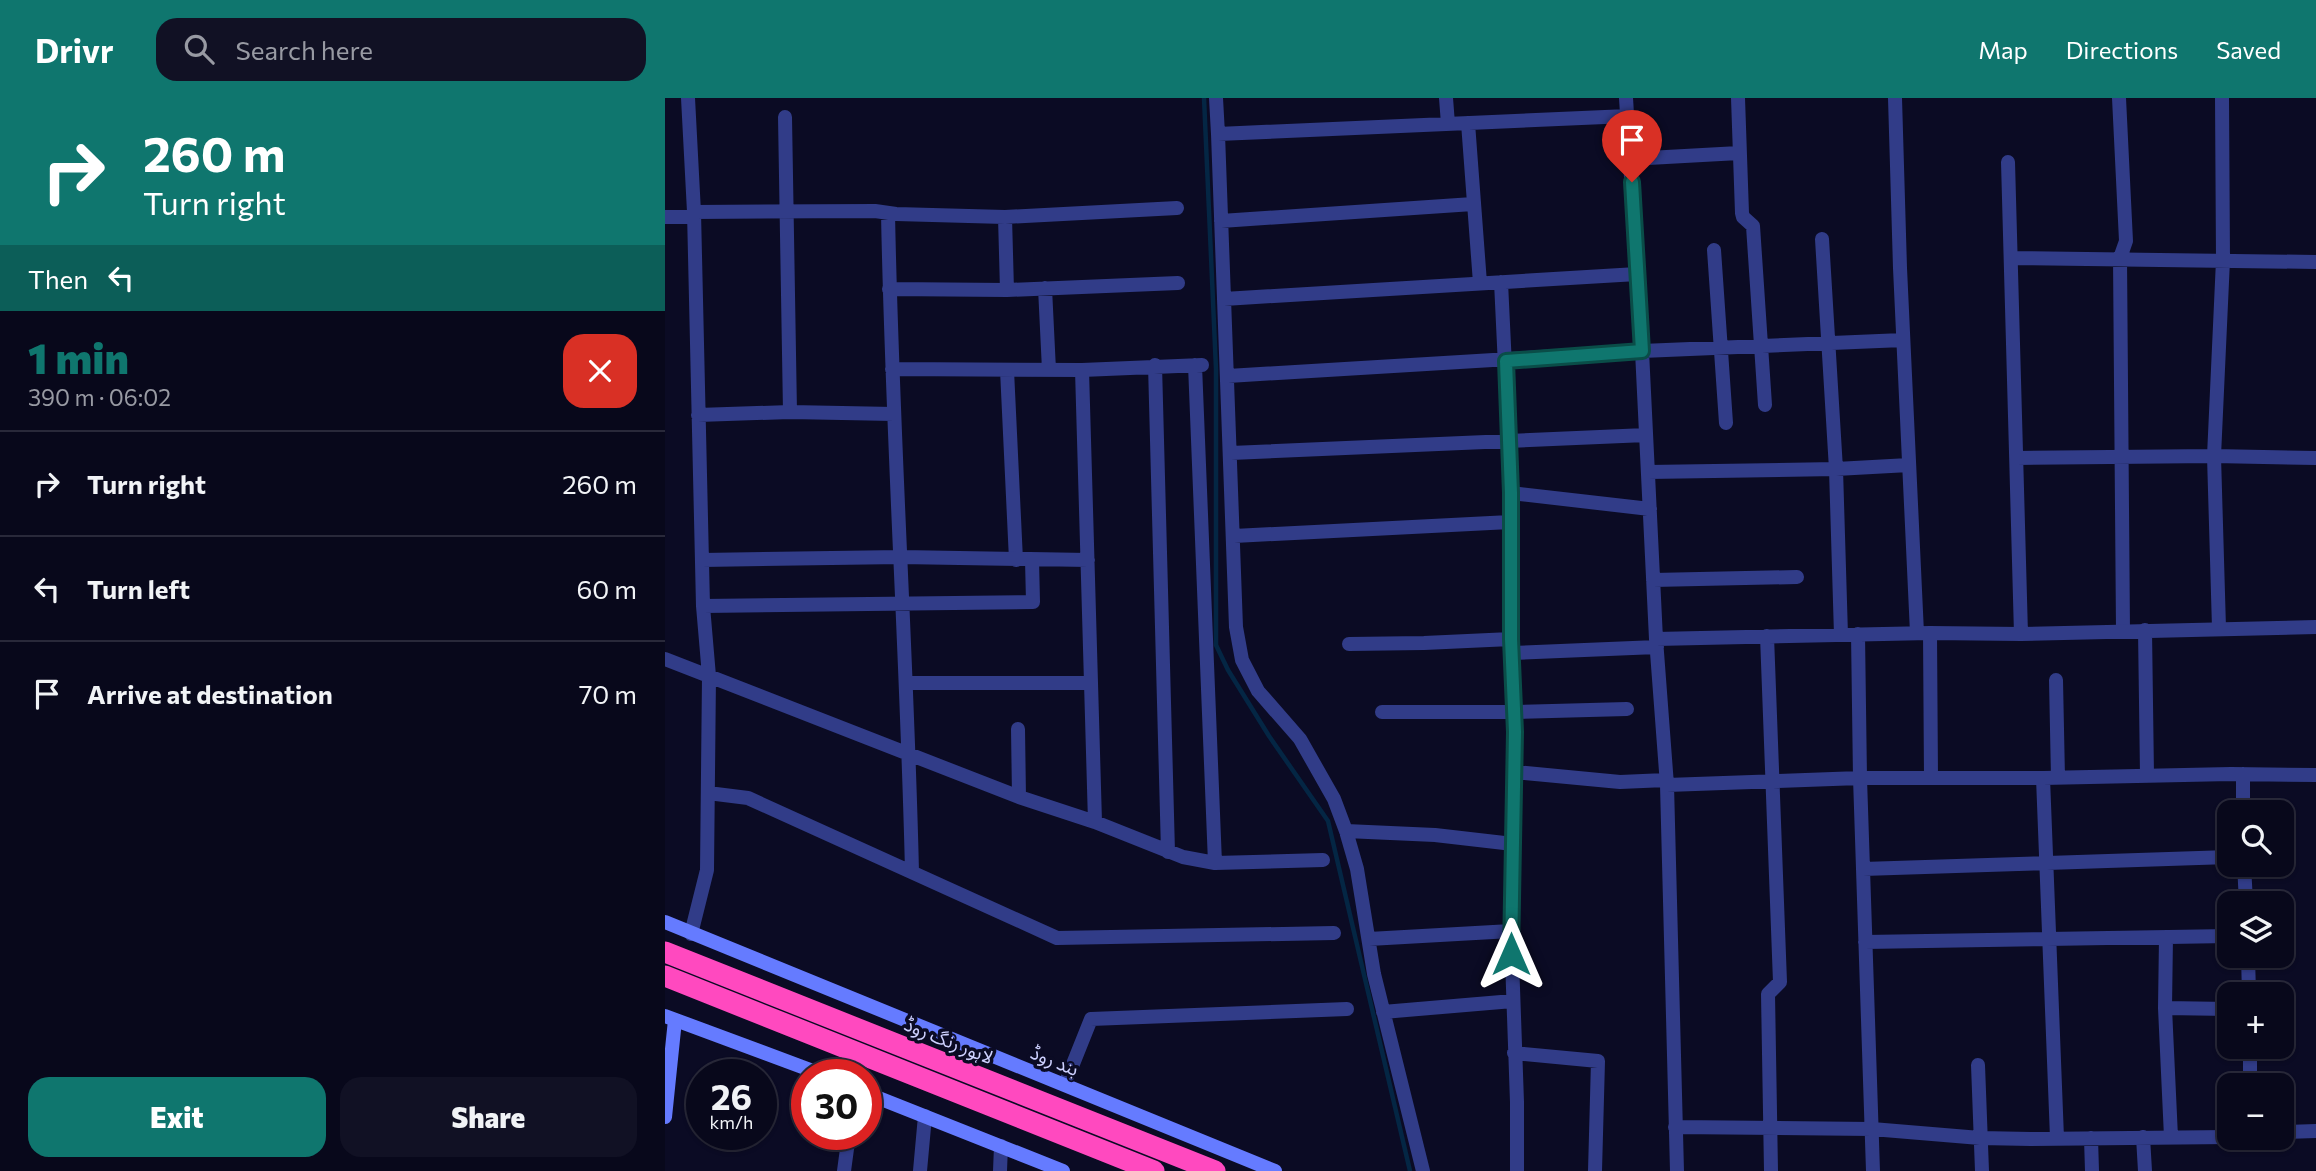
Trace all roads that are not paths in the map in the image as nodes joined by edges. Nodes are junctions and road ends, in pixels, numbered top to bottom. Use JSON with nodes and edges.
{"nodes":[{"id":1,"x":688,"y":98,"type":"edge"},
{"id":2,"x":1216,"y":98,"type":"edge"},
{"id":3,"x":1446,"y":98,"type":"edge"},
{"id":4,"x":1626,"y":98,"type":"edge"},
{"id":5,"x":1738,"y":98,"type":"edge"},
{"id":6,"x":1895,"y":98,"type":"edge"},
{"id":7,"x":2119,"y":98,"type":"edge"},
{"id":8,"x":2222,"y":98,"type":"edge"},
{"id":9,"x":1627,"y":116,"type":"junction"},
{"id":10,"x":785,"y":117,"type":"dead end"},
{"id":11,"x":1468,"y":123,"type":"junction"},
{"id":12,"x":1448,"y":124,"type":"junction"},
{"id":13,"x":1218,"y":134,"type":"junction"},
{"id":14,"x":1739,"y":153,"type":"junction"},
{"id":15,"x":1630,"y":159,"type":"junction"},
{"id":16,"x":2008,"y":162,"type":"dead end"},
{"id":17,"x":1473,"y":204,"type":"junction"},
{"id":18,"x":1177,"y":208,"type":"dead end"},
{"id":19,"x":788,"y":212,"type":"junction"},
{"id":20,"x":887,"y":213,"type":"junction"},
{"id":21,"x":694,"y":214,"type":"junction"},
{"id":22,"x":665,"y":217,"type":"edge"},
{"id":23,"x":1005,"y":217,"type":"junction"},
{"id":24,"x":1221,"y":220,"type":"junction"},
{"id":25,"x":1822,"y":239,"type":"dead end"},
{"id":26,"x":1714,"y":250,"type":"dead end"},
{"id":27,"x":2011,"y":258,"type":"junction"},
{"id":28,"x":2120,"y":258,"type":"junction"},
{"id":29,"x":2223,"y":260,"type":"junction"},
{"id":30,"x":2316,"y":262,"type":"edge"},
{"id":31,"x":1637,"y":274,"type":"junction"},
{"id":32,"x":1501,"y":282,"type":"junction"},
{"id":33,"x":1178,"y":283,"type":"dead end"},
{"id":34,"x":1479,"y":283,"type":"junction"},
{"id":35,"x":1045,"y":288,"type":"junction"},
{"id":36,"x":889,"y":289,"type":"junction"},
{"id":37,"x":1007,"y":290,"type":"junction"},
{"id":38,"x":1224,"y":299,"type":"junction"},
{"id":39,"x":1903,"y":340,"type":"junction"},
{"id":40,"x":1829,"y":343,"type":"junction"},
{"id":41,"x":1761,"y":346,"type":"junction"},
{"id":42,"x":1721,"y":348,"type":"junction"},
{"id":43,"x":1642,"y":351,"type":"junction"},
{"id":44,"x":1506,"y":361,"type":"junction"},
{"id":45,"x":1155,"y":365,"type":"junction"},
{"id":46,"x":892,"y":369,"type":"junction"},
{"id":47,"x":1007,"y":370,"type":"junction"},
{"id":48,"x":1049,"y":370,"type":"junction"},
{"id":49,"x":1082,"y":370,"type":"junction"},
{"id":50,"x":1227,"y":376,"type":"junction"},
{"id":51,"x":1765,"y":405,"type":"dead end"},
{"id":52,"x":790,"y":412,"type":"junction"},
{"id":53,"x":894,"y":414,"type":"junction"},
{"id":54,"x":698,"y":415,"type":"junction"},
{"id":55,"x":1726,"y":423,"type":"dead end"},
{"id":56,"x":1646,"y":435,"type":"junction"},
{"id":57,"x":1509,"y":441,"type":"junction"},
{"id":58,"x":1231,"y":453,"type":"junction"},
{"id":59,"x":2122,"y":456,"type":"junction"},
{"id":60,"x":2214,"y":456,"type":"junction"},
{"id":61,"x":2018,"y":458,"type":"junction"},
{"id":62,"x":2316,"y":458,"type":"edge"},
{"id":63,"x":1909,"y":465,"type":"junction"},
{"id":64,"x":1836,"y":469,"type":"junction"},
{"id":65,"x":1648,"y":472,"type":"junction"},
{"id":66,"x":1511,"y":493,"type":"junction"},
{"id":67,"x":1650,"y":509,"type":"junction"},
{"id":68,"x":1510,"y":522,"type":"junction"},
{"id":69,"x":1234,"y":536,"type":"junction"},
{"id":70,"x":901,"y":557,"type":"junction"},
{"id":71,"x":702,"y":560,"type":"junction"},
{"id":72,"x":1016,"y":560,"type":"junction"},
{"id":73,"x":1032,"y":560,"type":"junction"},
{"id":74,"x":1088,"y":560,"type":"junction"},
{"id":75,"x":1797,"y":577,"type":"dead end"},
{"id":76,"x":1653,"y":580,"type":"junction"},
{"id":77,"x":903,"y":602,"type":"junction"},
{"id":78,"x":703,"y":606,"type":"junction"},
{"id":79,"x":2316,"y":627,"type":"edge"},
{"id":80,"x":2219,"y":628,"type":"junction"},
{"id":81,"x":2123,"y":631,"type":"junction"},
{"id":82,"x":2144,"y":631,"type":"junction"},
{"id":83,"x":1924,"y":633,"type":"junction"},
{"id":84,"x":1858,"y":634,"type":"junction"},
{"id":85,"x":2021,"y":634,"type":"junction"},
{"id":86,"x":1841,"y":635,"type":"junction"},
{"id":87,"x":1767,"y":636,"type":"junction"},
{"id":88,"x":1656,"y":643,"type":"junction"},
{"id":89,"x":1349,"y":644,"type":"dead end"},
{"id":90,"x":1512,"y":646,"type":"junction"},
{"id":91,"x":665,"y":659,"type":"edge"},
{"id":92,"x":709,"y":676,"type":"junction"},
{"id":93,"x":2056,"y":680,"type":"dead end"},
{"id":94,"x":907,"y":683,"type":"junction"},
{"id":95,"x":1091,"y":683,"type":"junction"},
{"id":96,"x":1627,"y":709,"type":"dead end"},
{"id":97,"x":1383,"y":712,"type":"dead end"},
{"id":98,"x":1514,"y":712,"type":"junction"},
{"id":99,"x":1018,"y":729,"type":"dead end"},
{"id":100,"x":910,"y":754,"type":"junction"},
{"id":101,"x":1515,"y":772,"type":"junction"},
{"id":102,"x":2243,"y":774,"type":"junction"},
{"id":103,"x":2147,"y":775,"type":"junction"},
{"id":104,"x":2316,"y":775,"type":"edge"},
{"id":105,"x":1860,"y":778,"type":"junction"},
{"id":106,"x":1931,"y":778,"type":"junction"},
{"id":107,"x":2051,"y":778,"type":"junction"},
{"id":108,"x":1774,"y":781,"type":"junction"},
{"id":109,"x":1667,"y":783,"type":"junction"},
{"id":110,"x":708,"y":793,"type":"junction"},
{"id":111,"x":1019,"y":797,"type":"junction"},
{"id":112,"x":2243,"y":800,"type":"edge"},
{"id":113,"x":1095,"y":822,"type":"junction"},
{"id":114,"x":1346,"y":831,"type":"junction"},
{"id":115,"x":1513,"y":844,"type":"junction"},
{"id":116,"x":1168,"y":852,"type":"junction"},
{"id":117,"x":2217,"y":857,"type":"edge"},
{"id":118,"x":1324,"y":860,"type":"dead end"},
{"id":119,"x":1215,"y":863,"type":"junction"},
{"id":120,"x":2047,"y":863,"type":"junction"},
{"id":121,"x":1863,"y":869,"type":"junction"},
{"id":122,"x":912,"y":872,"type":"junction"},
{"id":123,"x":665,"y":922,"type":"edge"},
{"id":124,"x":1511,"y":931,"type":"junction"},
{"id":125,"x":1334,"y":933,"type":"dead end"},
{"id":126,"x":691,"y":934,"type":"junction"},
{"id":127,"x":2217,"y":936,"type":"edge"},
{"id":128,"x":2166,"y":937,"type":"junction"},
{"id":129,"x":2050,"y":938,"type":"junction"},
{"id":130,"x":1369,"y":939,"type":"junction"},
{"id":131,"x":1865,"y":943,"type":"junction"},
{"id":132,"x":665,"y":952,"type":"edge"},
{"id":133,"x":665,"y":976,"type":"edge"},
{"id":134,"x":1513,"y":1001,"type":"junction"},
{"id":135,"x":2165,"y":1008,"type":"junction"},
{"id":136,"x":1347,"y":1009,"type":"dead end"},
{"id":137,"x":2217,"y":1009,"type":"edge"},
{"id":138,"x":1383,"y":1012,"type":"junction"},
{"id":139,"x":670,"y":1018,"type":"edge"},
{"id":140,"x":1514,"y":1054,"type":"junction"},
{"id":141,"x":791,"y":1063,"type":"edge"},
{"id":142,"x":1978,"y":1065,"type":"dead end"},
{"id":143,"x":1065,"y":1084,"type":"junction"},
{"id":144,"x":882,"y":1099,"type":"edge"},
{"id":145,"x":925,"y":1116,"type":"junction"},
{"id":146,"x":665,"y":1117,"type":"edge"},
{"id":147,"x":1146,"y":1119,"type":"junction"},
{"id":148,"x":1675,"y":1127,"type":"junction"},
{"id":149,"x":1770,"y":1127,"type":"junction"},
{"id":150,"x":1872,"y":1129,"type":"junction"},
{"id":151,"x":2316,"y":1131,"type":"edge"},
{"id":152,"x":2294,"y":1132,"type":"edge"},
{"id":153,"x":2143,"y":1137,"type":"junction"},
{"id":154,"x":2171,"y":1137,"type":"junction"},
{"id":155,"x":2217,"y":1137,"type":"edge"},
{"id":156,"x":1980,"y":1138,"type":"junction"},
{"id":157,"x":2057,"y":1138,"type":"junction"},
{"id":158,"x":2091,"y":1138,"type":"junction"},
{"id":159,"x":1001,"y":1146,"type":"junction"},
{"id":160,"x":847,"y":1150,"type":"edge"},
{"id":161,"x":844,"y":1171,"type":"edge"},
{"id":162,"x":920,"y":1171,"type":"edge"},
{"id":163,"x":1000,"y":1171,"type":"edge"},
{"id":164,"x":1063,"y":1171,"type":"edge"},
{"id":165,"x":1125,"y":1171,"type":"edge"},
{"id":166,"x":1154,"y":1171,"type":"edge"},
{"id":167,"x":1215,"y":1171,"type":"edge"},
{"id":168,"x":1275,"y":1171,"type":"edge"},
{"id":169,"x":1423,"y":1171,"type":"edge"},
{"id":170,"x":1517,"y":1171,"type":"edge"},
{"id":171,"x":1595,"y":1171,"type":"edge"},
{"id":172,"x":1677,"y":1171,"type":"edge"},
{"id":173,"x":1771,"y":1171,"type":"edge"},
{"id":174,"x":1873,"y":1171,"type":"edge"},
{"id":175,"x":1982,"y":1171,"type":"edge"},
{"id":176,"x":2092,"y":1171,"type":"edge"},
{"id":177,"x":2145,"y":1171,"type":"edge"}],
"edges":[{"from":1,"to":21,"type":"street"},
{"from":2,"to":13,"type":"street"},
{"from":3,"to":12,"type":"street"},
{"from":4,"to":9,"type":"street"},
{"from":5,"to":14,"type":"street"},
{"from":6,"to":39,"type":"street"},
{"from":7,"to":28,"type":"street"},
{"from":8,"to":29,"type":"street"},
{"from":9,"to":11,"type":"street"},
{"from":9,"to":15,"type":"street"},
{"from":10,"to":19,"type":"street"},
{"from":11,"to":12,"type":"street"},
{"from":11,"to":17,"type":"street"},
{"from":12,"to":13,"type":"street"},
{"from":13,"to":24,"type":"street"},
{"from":14,"to":15,"type":"street"},
{"from":14,"to":41,"type":"street"},
{"from":15,"to":31,"type":"street"},
{"from":16,"to":27,"type":"street"},
{"from":17,"to":24,"type":"street"},
{"from":17,"to":34,"type":"street"},
{"from":18,"to":23,"type":"street"},
{"from":19,"to":20,"type":"street"},
{"from":19,"to":21,"type":"street"},
{"from":19,"to":52,"type":"street"},
{"from":20,"to":23,"type":"street"},
{"from":20,"to":36,"type":"street"},
{"from":21,"to":22,"type":"street"},
{"from":21,"to":54,"type":"street"},
{"from":23,"to":37,"type":"street"},
{"from":24,"to":38,"type":"street"},
{"from":25,"to":40,"type":"street"},
{"from":26,"to":42,"type":"street"},
{"from":27,"to":28,"type":"street"},
{"from":27,"to":61,"type":"street"},
{"from":28,"to":29,"type":"street"},
{"from":28,"to":59,"type":"street"},
{"from":29,"to":30,"type":"street"},
{"from":29,"to":60,"type":"street"},
{"from":31,"to":32,"type":"street"},
{"from":31,"to":43,"type":"street"},
{"from":32,"to":34,"type":"street"},
{"from":32,"to":44,"type":"street"},
{"from":33,"to":35,"type":"street"},
{"from":34,"to":38,"type":"street"},
{"from":35,"to":37,"type":"street"},
{"from":35,"to":48,"type":"street"},
{"from":36,"to":37,"type":"street"},
{"from":36,"to":46,"type":"street"},
{"from":38,"to":50,"type":"street"},
{"from":39,"to":40,"type":"street"},
{"from":39,"to":63,"type":"street"},
{"from":40,"to":41,"type":"street"},
{"from":40,"to":64,"type":"street"},
{"from":41,"to":42,"type":"street"},
{"from":41,"to":51,"type":"street"},
{"from":42,"to":43,"type":"street"},
{"from":42,"to":55,"type":"street"},
{"from":43,"to":44,"type":"street"},
{"from":43,"to":56,"type":"street"},
{"from":44,"to":50,"type":"street"},
{"from":44,"to":57,"type":"street"},
{"from":45,"to":49,"type":"street"},
{"from":45,"to":116,"type":"street"},
{"from":45,"to":119,"type":"street"},
{"from":46,"to":47,"type":"street"},
{"from":46,"to":53,"type":"street"},
{"from":47,"to":48,"type":"street"},
{"from":47,"to":72,"type":"street"},
{"from":48,"to":49,"type":"street"},
{"from":49,"to":74,"type":"street"},
{"from":50,"to":58,"type":"street"},
{"from":52,"to":53,"type":"street"},
{"from":52,"to":54,"type":"street"},
{"from":53,"to":70,"type":"street"},
{"from":54,"to":71,"type":"street"},
{"from":56,"to":57,"type":"street"},
{"from":56,"to":65,"type":"street"},
{"from":57,"to":58,"type":"street"},
{"from":57,"to":66,"type":"street"},
{"from":58,"to":69,"type":"street"},
{"from":59,"to":60,"type":"street"},
{"from":59,"to":61,"type":"street"},
{"from":59,"to":81,"type":"street"},
{"from":60,"to":62,"type":"street"},
{"from":60,"to":80,"type":"street"},
{"from":61,"to":85,"type":"street"},
{"from":63,"to":64,"type":"street"},
{"from":63,"to":83,"type":"street"},
{"from":64,"to":65,"type":"street"},
{"from":64,"to":86,"type":"street"},
{"from":65,"to":67,"type":"street"},
{"from":66,"to":67,"type":"street"},
{"from":66,"to":68,"type":"street"},
{"from":67,"to":76,"type":"street"},
{"from":68,"to":69,"type":"street"},
{"from":68,"to":90,"type":"street"},
{"from":69,"to":114,"type":"street"},
{"from":70,"to":71,"type":"street"},
{"from":70,"to":72,"type":"street"},
{"from":70,"to":77,"type":"street"},
{"from":71,"to":78,"type":"street"},
{"from":72,"to":73,"type":"street"},
{"from":73,"to":74,"type":"street"},
{"from":73,"to":77,"type":"street"},
{"from":74,"to":95,"type":"street"},
{"from":75,"to":76,"type":"street"},
{"from":76,"to":88,"type":"street"},
{"from":77,"to":78,"type":"street"},
{"from":77,"to":94,"type":"street"},
{"from":78,"to":92,"type":"street"},
{"from":79,"to":80,"type":"street"},
{"from":80,"to":82,"type":"street"},
{"from":81,"to":82,"type":"street"},
{"from":81,"to":85,"type":"street"},
{"from":82,"to":103,"type":"street"},
{"from":83,"to":84,"type":"street"},
{"from":83,"to":85,"type":"street"},
{"from":83,"to":106,"type":"street"},
{"from":84,"to":86,"type":"street"},
{"from":84,"to":105,"type":"street"},
{"from":86,"to":87,"type":"street"},
{"from":87,"to":88,"type":"street"},
{"from":87,"to":108,"type":"street"},
{"from":88,"to":90,"type":"street"},
{"from":88,"to":109,"type":"street"},
{"from":89,"to":90,"type":"street"},
{"from":90,"to":98,"type":"street"},
{"from":91,"to":92,"type":"street"},
{"from":92,"to":100,"type":"street"},
{"from":92,"to":110,"type":"street"},
{"from":93,"to":107,"type":"street"},
{"from":94,"to":95,"type":"street"},
{"from":94,"to":100,"type":"street"},
{"from":95,"to":113,"type":"street"},
{"from":96,"to":98,"type":"street"},
{"from":97,"to":98,"type":"street"},
{"from":98,"to":101,"type":"street"},
{"from":99,"to":111,"type":"street"},
{"from":100,"to":111,"type":"street"},
{"from":100,"to":122,"type":"street"},
{"from":101,"to":109,"type":"street"},
{"from":101,"to":115,"type":"street"},
{"from":102,"to":103,"type":"street"},
{"from":102,"to":104,"type":"street"},
{"from":102,"to":112,"type":"street"},
{"from":103,"to":107,"type":"street"},
{"from":105,"to":106,"type":"street"},
{"from":105,"to":108,"type":"street"},
{"from":105,"to":121,"type":"street"},
{"from":106,"to":107,"type":"street"},
{"from":107,"to":120,"type":"street"},
{"from":108,"to":109,"type":"street"},
{"from":108,"to":149,"type":"street"},
{"from":109,"to":148,"type":"street"},
{"from":110,"to":122,"type":"street"},
{"from":110,"to":126,"type":"street"},
{"from":111,"to":113,"type":"street"},
{"from":113,"to":116,"type":"street"},
{"from":114,"to":115,"type":"street"},
{"from":114,"to":130,"type":"street"},
{"from":115,"to":124,"type":"street"},
{"from":116,"to":119,"type":"street"},
{"from":117,"to":120,"type":"street"},
{"from":118,"to":119,"type":"street"},
{"from":120,"to":121,"type":"street"},
{"from":120,"to":129,"type":"street"},
{"from":121,"to":131,"type":"street"},
{"from":122,"to":125,"type":"street"},
{"from":123,"to":126,"type":"main road","name":"بند روڈ"},
{"from":124,"to":130,"type":"street"},
{"from":124,"to":134,"type":"street"},
{"from":126,"to":143,"type":"main road","name":"بند روڈ"},
{"from":127,"to":128,"type":"street"},
{"from":128,"to":129,"type":"street"},
{"from":128,"to":135,"type":"street"},
{"from":129,"to":131,"type":"street"},
{"from":129,"to":157,"type":"street"},
{"from":130,"to":138,"type":"street"},
{"from":131,"to":150,"type":"street"},
{"from":132,"to":167,"type":"highway","name":"لاہور رنگ روڈ","bridge":true},
{"from":133,"to":166,"type":"highway","bridge":true},
{"from":134,"to":138,"type":"street"},
{"from":134,"to":140,"type":"street"},
{"from":135,"to":137,"type":"street"},
{"from":135,"to":154,"type":"street"},
{"from":136,"to":143,"type":"street"},
{"from":138,"to":169,"type":"street"},
{"from":139,"to":141,"type":"main road"},
{"from":139,"to":146,"type":"main road"},
{"from":140,"to":170,"type":"street"},
{"from":140,"to":171,"type":"street"},
{"from":142,"to":156,"type":"street"},
{"from":143,"to":147,"type":"main road","name":"بند روڈ"},
{"from":144,"to":145,"type":"main road"},
{"from":145,"to":159,"type":"main road"},
{"from":145,"to":162,"type":"street"},
{"from":147,"to":165,"type":"main road"},
{"from":147,"to":168,"type":"main road","name":"بند روڈ"},
{"from":148,"to":149,"type":"street"},
{"from":148,"to":172,"type":"street"},
{"from":149,"to":150,"type":"street"},
{"from":149,"to":173,"type":"street"},
{"from":150,"to":156,"type":"street"},
{"from":150,"to":174,"type":"street"},
{"from":151,"to":152,"type":"street"},
{"from":153,"to":154,"type":"street"},
{"from":153,"to":158,"type":"street"},
{"from":153,"to":177,"type":"street"},
{"from":154,"to":155,"type":"street"},
{"from":156,"to":157,"type":"street"},
{"from":156,"to":175,"type":"street"},
{"from":157,"to":158,"type":"street"},
{"from":158,"to":176,"type":"street"},
{"from":159,"to":163,"type":"street"},
{"from":159,"to":164,"type":"main road"},
{"from":160,"to":161,"type":"street"}]}
